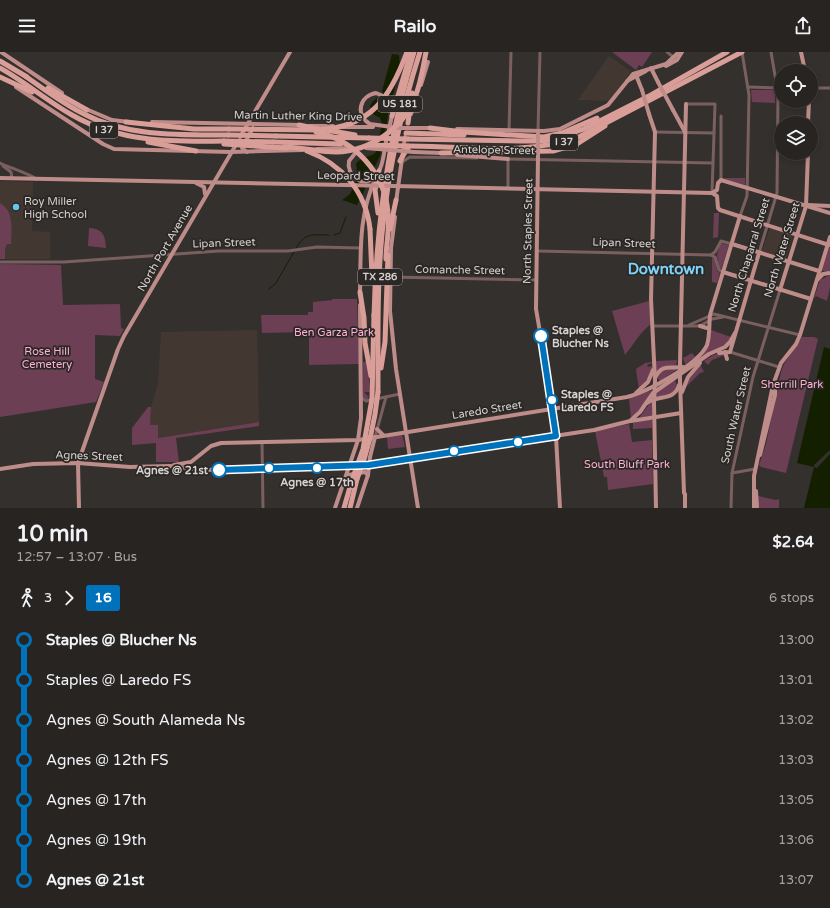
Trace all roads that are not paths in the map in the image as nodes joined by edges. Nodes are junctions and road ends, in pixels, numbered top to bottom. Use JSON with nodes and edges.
{"nodes":[{"id":1,"x":1,"y":52,"type":"edge"},
{"id":2,"x":290,"y":52,"type":"edge"},
{"id":3,"x":407,"y":52,"type":"edge"},
{"id":4,"x":411,"y":52,"type":"edge"},
{"id":5,"x":414,"y":52,"type":"edge"},
{"id":6,"x":420,"y":52,"type":"edge"},
{"id":7,"x":426,"y":52,"type":"edge"},
{"id":8,"x":511,"y":52,"type":"edge"},
{"id":9,"x":540,"y":52,"type":"edge"},
{"id":10,"x":667,"y":52,"type":"edge"},
{"id":11,"x":681,"y":52,"type":"edge"},
{"id":12,"x":727,"y":52,"type":"edge"},
{"id":13,"x":742,"y":52,"type":"edge"},
{"id":14,"x":771,"y":52,"type":"edge"},
{"id":15,"x":801,"y":52,"type":"edge"},
{"id":16,"x":675,"y":59,"type":"junction"},
{"id":17,"x":0,"y":61,"type":"edge"},
{"id":18,"x":428,"y":62,"type":"dead end"},
{"id":19,"x":804,"y":64,"type":"edge"},
{"id":20,"x":774,"y":66,"type":"edge"},
{"id":21,"x":411,"y":67,"type":"junction"},
{"id":22,"x":0,"y":68,"type":"edge"},
{"id":23,"x":651,"y":69,"type":"junction"},
{"id":24,"x":636,"y":74,"type":"junction"},
{"id":25,"x":25,"y":76,"type":"junction"},
{"id":26,"x":0,"y":77,"type":"edge"},
{"id":27,"x":748,"y":87,"type":"junction"},
{"id":28,"x":774,"y":88,"type":"edge"},
{"id":29,"x":818,"y":88,"type":"edge"},
{"id":30,"x":830,"y":88,"type":"edge"},
{"id":31,"x":686,"y":104,"type":"joint"},
{"id":32,"x":628,"y":108,"type":"junction"},
{"id":33,"x":779,"y":108,"type":"edge"},
{"id":34,"x":63,"y":110,"type":"junction"},
{"id":35,"x":87,"y":110,"type":"junction"},
{"id":36,"x":392,"y":116,"type":"junction"},
{"id":37,"x":721,"y":116,"type":"dead end"},
{"id":38,"x":126,"y":122,"type":"junction"},
{"id":39,"x":247,"y":125,"type":"junction"},
{"id":40,"x":260,"y":125,"type":"junction"},
{"id":41,"x":299,"y":125,"type":"junction"},
{"id":42,"x":409,"y":125,"type":"junction"},
{"id":43,"x":399,"y":128,"type":"junction"},
{"id":44,"x":430,"y":128,"type":"junction"},
{"id":45,"x":229,"y":129,"type":"junction"},
{"id":46,"x":293,"y":130,"type":"junction"},
{"id":47,"x":509,"y":131,"type":"junction"},
{"id":48,"x":406,"y":132,"type":"junction"},
{"id":49,"x":538,"y":132,"type":"junction"},
{"id":50,"x":655,"y":132,"type":"junction"},
{"id":51,"x":685,"y":133,"type":"junction"},
{"id":52,"x":714,"y":133,"type":"junction"},
{"id":53,"x":176,"y":134,"type":"junction"},
{"id":54,"x":124,"y":136,"type":"junction"},
{"id":55,"x":357,"y":136,"type":"junction"},
{"id":56,"x":533,"y":137,"type":"junction"},
{"id":57,"x":224,"y":142,"type":"junction"},
{"id":58,"x":393,"y":142,"type":"junction"},
{"id":59,"x":284,"y":147,"type":"junction"},
{"id":60,"x":495,"y":147,"type":"junction"},
{"id":61,"x":366,"y":148,"type":"junction"},
{"id":62,"x":196,"y":152,"type":"junction"},
{"id":63,"x":219,"y":152,"type":"junction"},
{"id":64,"x":231,"y":152,"type":"junction"},
{"id":65,"x":247,"y":152,"type":"junction"},
{"id":66,"x":440,"y":153,"type":"junction"},
{"id":67,"x":538,"y":158,"type":"junction"},
{"id":68,"x":508,"y":159,"type":"junction"},
{"id":69,"x":808,"y":160,"type":"edge"},
{"id":70,"x":400,"y":161,"type":"junction"},
{"id":71,"x":225,"y":162,"type":"junction"},
{"id":72,"x":655,"y":162,"type":"junction"},
{"id":73,"x":684,"y":162,"type":"junction"},
{"id":74,"x":713,"y":162,"type":"junction"},
{"id":75,"x":0,"y":163,"type":"edge"},
{"id":76,"x":400,"y":167,"type":"junction"},
{"id":77,"x":379,"y":171,"type":"junction"},
{"id":78,"x":12,"y":173,"type":"junction"},
{"id":79,"x":0,"y":178,"type":"edge"},
{"id":80,"x":36,"y":179,"type":"junction"},
{"id":81,"x":721,"y":180,"type":"junction"},
{"id":82,"x":188,"y":182,"type":"junction"},
{"id":83,"x":214,"y":182,"type":"junction"},
{"id":84,"x":508,"y":188,"type":"junction"},
{"id":85,"x":538,"y":188,"type":"junction"},
{"id":86,"x":748,"y":188,"type":"junction"},
{"id":87,"x":654,"y":191,"type":"junction"},
{"id":88,"x":684,"y":192,"type":"junction"},
{"id":89,"x":712,"y":193,"type":"junction"},
{"id":90,"x":777,"y":197,"type":"junction"},
{"id":91,"x":204,"y":200,"type":"junction"},
{"id":92,"x":396,"y":200,"type":"junction"},
{"id":93,"x":806,"y":206,"type":"junction"},
{"id":94,"x":830,"y":206,"type":"edge"},
{"id":95,"x":830,"y":213,"type":"edge"},
{"id":96,"x":740,"y":216,"type":"junction"},
{"id":97,"x":379,"y":224,"type":"junction"},
{"id":98,"x":768,"y":225,"type":"junction"},
{"id":99,"x":797,"y":234,"type":"junction"},
{"id":100,"x":830,"y":237,"type":"edge"},
{"id":101,"x":732,"y":244,"type":"junction"},
{"id":102,"x":829,"y":245,"type":"edge"},
{"id":103,"x":360,"y":248,"type":"junction"},
{"id":104,"x":537,"y":251,"type":"junction"},
{"id":105,"x":652,"y":253,"type":"junction"},
{"id":106,"x":759,"y":253,"type":"junction"},
{"id":107,"x":682,"y":254,"type":"junction"},
{"id":108,"x":711,"y":254,"type":"junction"},
{"id":109,"x":172,"y":255,"type":"junction"},
{"id":110,"x":0,"y":262,"type":"edge"},
{"id":111,"x":788,"y":262,"type":"junction"},
{"id":112,"x":819,"y":271,"type":"junction"},
{"id":113,"x":723,"y":272,"type":"junction"},
{"id":114,"x":830,"y":272,"type":"edge"},
{"id":115,"x":362,"y":277,"type":"junction"},
{"id":116,"x":389,"y":278,"type":"junction"},
{"id":117,"x":536,"y":280,"type":"junction"},
{"id":118,"x":751,"y":281,"type":"junction"},
{"id":119,"x":816,"y":282,"type":"junction"},
{"id":120,"x":780,"y":290,"type":"junction"},
{"id":121,"x":360,"y":292,"type":"junction"},
{"id":122,"x":811,"y":300,"type":"junction"},
{"id":123,"x":710,"y":315,"type":"junction"},
{"id":124,"x":374,"y":317,"type":"junction"},
{"id":125,"x":725,"y":317,"type":"junction"},
{"id":126,"x":738,"y":320,"type":"junction"},
{"id":127,"x":709,"y":321,"type":"junction"},
{"id":128,"x":689,"y":325,"type":"junction"},
{"id":129,"x":653,"y":326,"type":"junction"},
{"id":130,"x":679,"y":326,"type":"junction"},
{"id":131,"x":700,"y":326,"type":"junction"},
{"id":132,"x":768,"y":327,"type":"junction"},
{"id":133,"x":707,"y":328,"type":"junction"},
{"id":134,"x":385,"y":331,"type":"junction"},
{"id":135,"x":735,"y":333,"type":"junction"},
{"id":136,"x":800,"y":335,"type":"junction"},
{"id":137,"x":733,"y":342,"type":"junction"},
{"id":138,"x":680,"y":352,"type":"junction"},
{"id":139,"x":723,"y":352,"type":"junction"},
{"id":140,"x":730,"y":352,"type":"junction"},
{"id":141,"x":685,"y":355,"type":"dead end"},
{"id":142,"x":727,"y":359,"type":"dead end"},
{"id":143,"x":758,"y":361,"type":"junction"},
{"id":144,"x":701,"y":362,"type":"junction"},
{"id":145,"x":655,"y":366,"type":"junction"},
{"id":146,"x":685,"y":366,"type":"junction"},
{"id":147,"x":780,"y":367,"type":"junction"},
{"id":148,"x":655,"y":380,"type":"junction"},
{"id":149,"x":672,"y":380,"type":"junction"},
{"id":150,"x":775,"y":381,"type":"junction"},
{"id":151,"x":680,"y":382,"type":"junction"},
{"id":152,"x":374,"y":392,"type":"junction"},
{"id":153,"x":400,"y":394,"type":"junction"},
{"id":154,"x":631,"y":396,"type":"junction"},
{"id":155,"x":386,"y":397,"type":"junction"},
{"id":156,"x":681,"y":397,"type":"junction"},
{"id":157,"x":362,"y":398,"type":"junction"},
{"id":158,"x":645,"y":405,"type":"junction"},
{"id":159,"x":553,"y":408,"type":"junction"},
{"id":160,"x":681,"y":413,"type":"junction"},
{"id":161,"x":654,"y":417,"type":"junction"},
{"id":162,"x":630,"y":421,"type":"junction"},
{"id":163,"x":377,"y":429,"type":"junction"},
{"id":164,"x":406,"y":432,"type":"junction"},
{"id":165,"x":383,"y":436,"type":"junction"},
{"id":166,"x":556,"y":436,"type":"junction"},
{"id":167,"x":375,"y":437,"type":"junction"},
{"id":168,"x":370,"y":438,"type":"junction"},
{"id":169,"x":358,"y":440,"type":"junction"},
{"id":170,"x":262,"y":442,"type":"junction"},
{"id":171,"x":373,"y":445,"type":"junction"},
{"id":172,"x":410,"y":459,"type":"junction"},
{"id":173,"x":352,"y":460,"type":"junction"},
{"id":174,"x":78,"y":463,"type":"junction"},
{"id":175,"x":369,"y":465,"type":"junction"},
{"id":176,"x":170,"y":466,"type":"junction"},
{"id":177,"x":356,"y":466,"type":"junction"},
{"id":178,"x":350,"y":467,"type":"junction"},
{"id":179,"x":262,"y":468,"type":"junction"},
{"id":180,"x":0,"y":469,"type":"edge"},
{"id":181,"x":755,"y":469,"type":"junction"},
{"id":182,"x":732,"y":473,"type":"junction"},
{"id":183,"x":348,"y":475,"type":"junction"},
{"id":184,"x":368,"y":475,"type":"junction"},
{"id":185,"x":355,"y":480,"type":"junction"},
{"id":186,"x":79,"y":508,"type":"edge"},
{"id":187,"x":263,"y":508,"type":"edge"},
{"id":188,"x":335,"y":508,"type":"edge"},
{"id":189,"x":344,"y":508,"type":"edge"},
{"id":190,"x":350,"y":508,"type":"edge"},
{"id":191,"x":357,"y":508,"type":"edge"},
{"id":192,"x":418,"y":508,"type":"edge"},
{"id":193,"x":560,"y":508,"type":"edge"},
{"id":194,"x":656,"y":508,"type":"edge"},
{"id":195,"x":686,"y":508,"type":"edge"},
{"id":196,"x":731,"y":508,"type":"edge"},
{"id":197,"x":755,"y":508,"type":"edge"}],
"edges":[{"from":1,"to":35,"type":"main road","name":"Martin Luther King Drive"},
{"from":2,"to":39,"type":"main road","name":"North Port Avenue"},
{"from":3,"to":46,"type":"highway","bridge":true},
{"from":4,"to":21,"type":"highway"},
{"from":5,"to":21,"type":"highway","number":"US 181"},
{"from":6,"to":21,"type":"highway","number":"US 181"},
{"from":7,"to":59,"type":"highway","bridge":true},
{"from":8,"to":47,"type":"street"},
{"from":9,"to":49,"type":"street","name":"North Staples Street"},
{"from":10,"to":16,"type":"street"},
{"from":11,"to":16,"type":"main road"},
{"from":12,"to":32,"type":"highway","number":"I 37"},
{"from":13,"to":27,"type":"street"},
{"from":13,"to":32,"type":"highway","number":"I 37"},
{"from":14,"to":20,"type":"street","name":"North Chaparral Street"},
{"from":15,"to":19,"type":"main road"},
{"from":16,"to":23,"type":"main road"},
{"from":17,"to":25,"type":"highway","number":"I 37"},
{"from":18,"to":42,"type":"main road"},
{"from":21,"to":36,"type":"highway"},
{"from":21,"to":42,"type":"highway"},
{"from":21,"to":58,"type":"highway","number":"US 181"},
{"from":22,"to":34,"type":"highway","number":"I 37"},
{"from":23,"to":24,"type":"main road"},
{"from":23,"to":51,"type":"main road","bridge":true},
{"from":24,"to":49,"type":"main road","name":"Martin Luther King Drive"},
{"from":24,"to":50,"type":"main road","bridge":true},
{"from":25,"to":35,"type":"highway"},
{"from":25,"to":53,"type":"highway","number":"I 37"},
{"from":26,"to":34,"type":"highway"},
{"from":26,"to":62,"type":"main road"},
{"from":27,"to":28,"type":"street"},
{"from":27,"to":86,"type":"street"},
{"from":29,"to":30,"type":"street"},
{"from":31,"to":51,"type":"main road"},
{"from":31,"to":52,"type":"street"},
{"from":32,"to":55,"type":"highway","number":"I 37","bridge":true},
{"from":32,"to":56,"type":"highway"},
{"from":32,"to":60,"type":"highway","number":"I 37"},
{"from":32,"to":66,"type":"highway"},
{"from":33,"to":90,"type":"street","name":"North Chaparral Street"},
{"from":34,"to":54,"type":"highway","number":"I 37"},
{"from":35,"to":38,"type":"main road","name":"Martin Luther King Drive"},
{"from":36,"to":43,"type":"main road","bridge":true},
{"from":36,"to":77,"type":"main road"},
{"from":37,"to":81,"type":"street"},
{"from":38,"to":39,"type":"main road","name":"Martin Luther King Drive"},
{"from":38,"to":45,"type":"highway"},
{"from":39,"to":40,"type":"main road","name":"Martin Luther King Drive"},
{"from":39,"to":64,"type":"main road","name":"North Port Avenue"},
{"from":40,"to":41,"type":"main road","name":"Martin Luther King Drive"},
{"from":40,"to":65,"type":"main road"},
{"from":41,"to":43,"type":"main road","name":"Martin Luther King Drive","bridge":true},
{"from":41,"to":55,"type":"highway"},
{"from":42,"to":43,"type":"main road","name":"Martin Luther King Drive","bridge":true},
{"from":42,"to":44,"type":"main road","name":"Martin Luther King Drive"},
{"from":42,"to":48,"type":"main road"},
{"from":44,"to":47,"type":"main road","name":"Martin Luther King Drive"},
{"from":44,"to":56,"type":"highway"},
{"from":45,"to":46,"type":"highway","bridge":true},
{"from":45,"to":53,"type":"highway"},
{"from":46,"to":134,"type":"highway","bridge":true},
{"from":47,"to":49,"type":"main road","name":"Martin Luther King Drive"},
{"from":48,"to":56,"type":"highway"},
{"from":48,"to":70,"type":"main road"},
{"from":49,"to":67,"type":"main road","name":"North Staples Street","bridge":true},
{"from":50,"to":51,"type":"street"},
{"from":50,"to":72,"type":"main road"},
{"from":51,"to":52,"type":"street"},
{"from":51,"to":73,"type":"main road"},
{"from":52,"to":74,"type":"street"},
{"from":53,"to":55,"type":"highway","number":"I 37","bridge":true},
{"from":54,"to":57,"type":"highway","number":"I 37"},
{"from":54,"to":62,"type":"highway"},
{"from":57,"to":59,"type":"highway","bridge":true},
{"from":57,"to":60,"type":"highway","number":"I 37","bridge":true},
{"from":58,"to":97,"type":"highway","number":"TX 286"},
{"from":58,"to":152,"type":"highway","number":"TX 286"},
{"from":59,"to":124,"type":"highway","bridge":true},
{"from":60,"to":70,"type":"highway"},
{"from":61,"to":65,"type":"main road"},
{"from":61,"to":66,"type":"main road","bridge":true},
{"from":61,"to":77,"type":"main road"},
{"from":62,"to":63,"type":"main road"},
{"from":63,"to":64,"type":"main road"},
{"from":63,"to":71,"type":"main road"},
{"from":64,"to":65,"type":"main road"},
{"from":64,"to":71,"type":"main road","name":"North Port Avenue"},
{"from":66,"to":68,"type":"main road"},
{"from":67,"to":68,"type":"street","name":"Antelope Street"},
{"from":67,"to":72,"type":"street","name":"Antelope Street"},
{"from":67,"to":85,"type":"main road","name":"North Staples Street"},
{"from":68,"to":76,"type":"street","name":"Antelope Street"},
{"from":68,"to":84,"type":"street"},
{"from":69,"to":93,"type":"main road","name":"North Water Street"},
{"from":70,"to":76,"type":"main road"},
{"from":71,"to":83,"type":"main road","name":"North Port Avenue"},
{"from":72,"to":73,"type":"street","name":"Antelope Street"},
{"from":72,"to":87,"type":"main road"},
{"from":73,"to":74,"type":"street","name":"Antelope Street"},
{"from":73,"to":88,"type":"main road"},
{"from":74,"to":89,"type":"street"},
{"from":75,"to":78,"type":"street"},
{"from":76,"to":92,"type":"main road"},
{"from":77,"to":97,"type":"highway"},
{"from":77,"to":103,"type":"main road"},
{"from":78,"to":79,"type":"main road","name":"Leopard Street"},
{"from":78,"to":80,"type":"main road","name":"Leopard Street"},
{"from":78,"to":80,"type":"street"},
{"from":80,"to":82,"type":"main road","name":"Leopard Street"},
{"from":81,"to":86,"type":"main road"},
{"from":81,"to":89,"type":"main road"},
{"from":82,"to":83,"type":"main road","name":"Leopard Street"},
{"from":82,"to":91,"type":"main road"},
{"from":83,"to":84,"type":"main road","name":"Leopard Street","bridge":true},
{"from":83,"to":91,"type":"main road","name":"North Port Avenue"},
{"from":84,"to":85,"type":"main road","name":"Leopard Street"},
{"from":85,"to":87,"type":"main road","name":"Leopard Street"},
{"from":85,"to":104,"type":"main road","name":"North Staples Street"},
{"from":86,"to":90,"type":"main road"},
{"from":86,"to":96,"type":"street"},
{"from":87,"to":88,"type":"main road","name":"Leopard Street"},
{"from":87,"to":105,"type":"main road"},
{"from":88,"to":89,"type":"main road","name":"Leopard Street"},
{"from":88,"to":107,"type":"main road"},
{"from":89,"to":96,"type":"main road"},
{"from":90,"to":93,"type":"main road"},
{"from":90,"to":98,"type":"street","name":"North Chaparral Street"},
{"from":91,"to":109,"type":"main road","name":"North Port Avenue"},
{"from":92,"to":116,"type":"main road"},
{"from":92,"to":134,"type":"highway"},
{"from":93,"to":94,"type":"main road"},
{"from":93,"to":95,"type":"main road"},
{"from":93,"to":99,"type":"main road","name":"North Water Street"},
{"from":96,"to":98,"type":"main road"},
{"from":96,"to":101,"type":"main road","name":"Laredo Street"},
{"from":97,"to":124,"type":"highway","number":"TX 286"},
{"from":98,"to":99,"type":"main road"},
{"from":98,"to":106,"type":"street","name":"North Chaparral Street"},
{"from":99,"to":102,"type":"main road"},
{"from":99,"to":111,"type":"main road","name":"North Water Street"},
{"from":100,"to":102,"type":"main road"},
{"from":101,"to":106,"type":"main road"},
{"from":101,"to":108,"type":"street"},
{"from":101,"to":113,"type":"main road","name":"Laredo Street"},
{"from":102,"to":112,"type":"main road"},
{"from":103,"to":109,"type":"street","name":"Lipan Street"},
{"from":103,"to":115,"type":"main road"},
{"from":104,"to":105,"type":"street","name":"Lipan Street"},
{"from":104,"to":117,"type":"main road","name":"North Staples Street"},
{"from":105,"to":107,"type":"street","name":"Lipan Street"},
{"from":105,"to":129,"type":"main road"},
{"from":106,"to":111,"type":"main road"},
{"from":106,"to":118,"type":"main road","name":"North Chaparral Street"},
{"from":107,"to":108,"type":"street","name":"Lipan Street"},
{"from":107,"to":130,"type":"main road"},
{"from":108,"to":113,"type":"street"},
{"from":109,"to":110,"type":"street","name":"Lipan Street"},
{"from":109,"to":174,"type":"main road","name":"North Port Avenue"},
{"from":111,"to":112,"type":"main road"},
{"from":111,"to":120,"type":"main road","name":"North Water Street"},
{"from":112,"to":119,"type":"main road"},
{"from":113,"to":118,"type":"main road"},
{"from":113,"to":123,"type":"main road","name":"Laredo Street"},
{"from":114,"to":119,"type":"main road"},
{"from":115,"to":116,"type":"street","name":"Comanche Street","bridge":true},
{"from":115,"to":121,"type":"main road"},
{"from":116,"to":117,"type":"street","name":"Comanche Street"},
{"from":116,"to":153,"type":"main road"},
{"from":117,"to":159,"type":"main road","name":"North Staples Street"},
{"from":118,"to":120,"type":"main road"},
{"from":118,"to":126,"type":"main road","name":"North Chaparral Street"},
{"from":119,"to":122,"type":"main road"},
{"from":120,"to":122,"type":"main road"},
{"from":120,"to":132,"type":"street","name":"North Water Street"},
{"from":121,"to":152,"type":"highway"},
{"from":121,"to":157,"type":"main road"},
{"from":122,"to":136,"type":"main road"},
{"from":123,"to":125,"type":"street"},
{"from":123,"to":127,"type":"main road","name":"Laredo Street"},
{"from":123,"to":128,"type":"street"},
{"from":124,"to":152,"type":"highway","number":"TX 286"},
{"from":125,"to":126,"type":"street"},
{"from":125,"to":127,"type":"street"},
{"from":126,"to":132,"type":"street"},
{"from":126,"to":135,"type":"main road","name":"North Chaparral Street"},
{"from":127,"to":131,"type":"street"},
{"from":127,"to":133,"type":"main road","name":"Laredo Street"},
{"from":128,"to":130,"type":"street"},
{"from":128,"to":131,"type":"street"},
{"from":129,"to":130,"type":"street"},
{"from":129,"to":145,"type":"main road"},
{"from":130,"to":138,"type":"main road"},
{"from":131,"to":133,"type":"main road"},
{"from":132,"to":136,"type":"street"},
{"from":132,"to":143,"type":"street","name":"South Water Street"},
{"from":133,"to":146,"type":"main road","name":"Laredo Street"},
{"from":134,"to":152,"type":"highway"},
{"from":135,"to":137,"type":"main road","name":"North Chaparral Street"},
{"from":135,"to":149,"type":"main road"},
{"from":136,"to":147,"type":"main road"},
{"from":137,"to":139,"type":"main road"},
{"from":137,"to":140,"type":"main road","name":"North Chaparral Street"},
{"from":138,"to":141,"type":"main road"},
{"from":138,"to":151,"type":"main road","bridge":true},
{"from":139,"to":140,"type":"main road"},
{"from":139,"to":142,"type":"main road"},
{"from":139,"to":144,"type":"main road"},
{"from":140,"to":143,"type":"street"},
{"from":143,"to":147,"type":"street"},
{"from":143,"to":182,"type":"street","name":"South Water Street"},
{"from":144,"to":149,"type":"main road"},
{"from":144,"to":156,"type":"main road"},
{"from":145,"to":148,"type":"main road"},
{"from":145,"to":154,"type":"main road"},
{"from":146,"to":148,"type":"main road"},
{"from":146,"to":154,"type":"main road","name":"Laredo Street"},
{"from":147,"to":150,"type":"main road"},
{"from":148,"to":161,"type":"main road","bridge":true},
{"from":149,"to":158,"type":"main road"},
{"from":150,"to":181,"type":"main road"},
{"from":150,"to":197,"type":"main road"},
{"from":151,"to":156,"type":"main road"},
{"from":151,"to":158,"type":"main road"},
{"from":152,"to":185,"type":"highway","number":"TX 286","bridge":true},
{"from":152,"to":185,"type":"highway","number":"TX 286","bridge":true},
{"from":153,"to":155,"type":"street"},
{"from":153,"to":164,"type":"main road"},
{"from":154,"to":159,"type":"main road","name":"Laredo Street"},
{"from":155,"to":157,"type":"street"},
{"from":155,"to":163,"type":"street"},
{"from":156,"to":160,"type":"main road"},
{"from":157,"to":169,"type":"main road"},
{"from":158,"to":162,"type":"main road"},
{"from":159,"to":164,"type":"main road","name":"Laredo Street"},
{"from":159,"to":166,"type":"main road","name":"North Staples Street"},
{"from":160,"to":161,"type":"main road"},
{"from":160,"to":195,"type":"main road"},
{"from":161,"to":162,"type":"main road","name":"Agnes Street"},
{"from":161,"to":194,"type":"main road"},
{"from":162,"to":166,"type":"main road","name":"Agnes Street"},
{"from":163,"to":165,"type":"main road"},
{"from":163,"to":167,"type":"street"},
{"from":164,"to":165,"type":"main road","name":"Laredo Street"},
{"from":164,"to":172,"type":"main road"},
{"from":165,"to":167,"type":"main road","name":"Laredo Street"},
{"from":166,"to":172,"type":"main road","name":"Agnes Street"},
{"from":166,"to":193,"type":"main road","name":"North Staples Street"},
{"from":167,"to":168,"type":"main road","name":"Laredo Street"},
{"from":167,"to":171,"type":"main road"},
{"from":168,"to":169,"type":"main road","name":"Laredo Street"},
{"from":168,"to":171,"type":"main road"},
{"from":169,"to":170,"type":"main road","name":"Laredo Street"},
{"from":169,"to":173,"type":"main road"},
{"from":170,"to":176,"type":"main road","name":"Laredo Street"},
{"from":170,"to":179,"type":"street"},
{"from":171,"to":175,"type":"main road"},
{"from":172,"to":175,"type":"main road","name":"Agnes Street"},
{"from":172,"to":192,"type":"main road"},
{"from":173,"to":177,"type":"main road"},
{"from":173,"to":178,"type":"main road"},
{"from":174,"to":176,"type":"main road","name":"Agnes Street"},
{"from":174,"to":180,"type":"main road","name":"Agnes Street"},
{"from":174,"to":186,"type":"main road"},
{"from":175,"to":177,"type":"main road","name":"Agnes Street"},
{"from":175,"to":184,"type":"main road"},
{"from":176,"to":179,"type":"main road","name":"Agnes Street"},
{"from":177,"to":178,"type":"main road","name":"Agnes Street"},
{"from":178,"to":179,"type":"main road","name":"Agnes Street"},
{"from":178,"to":183,"type":"main road"},
{"from":179,"to":187,"type":"street"},
{"from":181,"to":182,"type":"street"},
{"from":181,"to":197,"type":"main road"},
{"from":182,"to":196,"type":"street","name":"South Water Street"},
{"from":183,"to":184,"type":"main road"},
{"from":183,"to":188,"type":"main road"},
{"from":184,"to":191,"type":"main road"},
{"from":185,"to":189,"type":"highway","number":"TX 286"},
{"from":185,"to":190,"type":"highway","number":"TX 286"}]}
